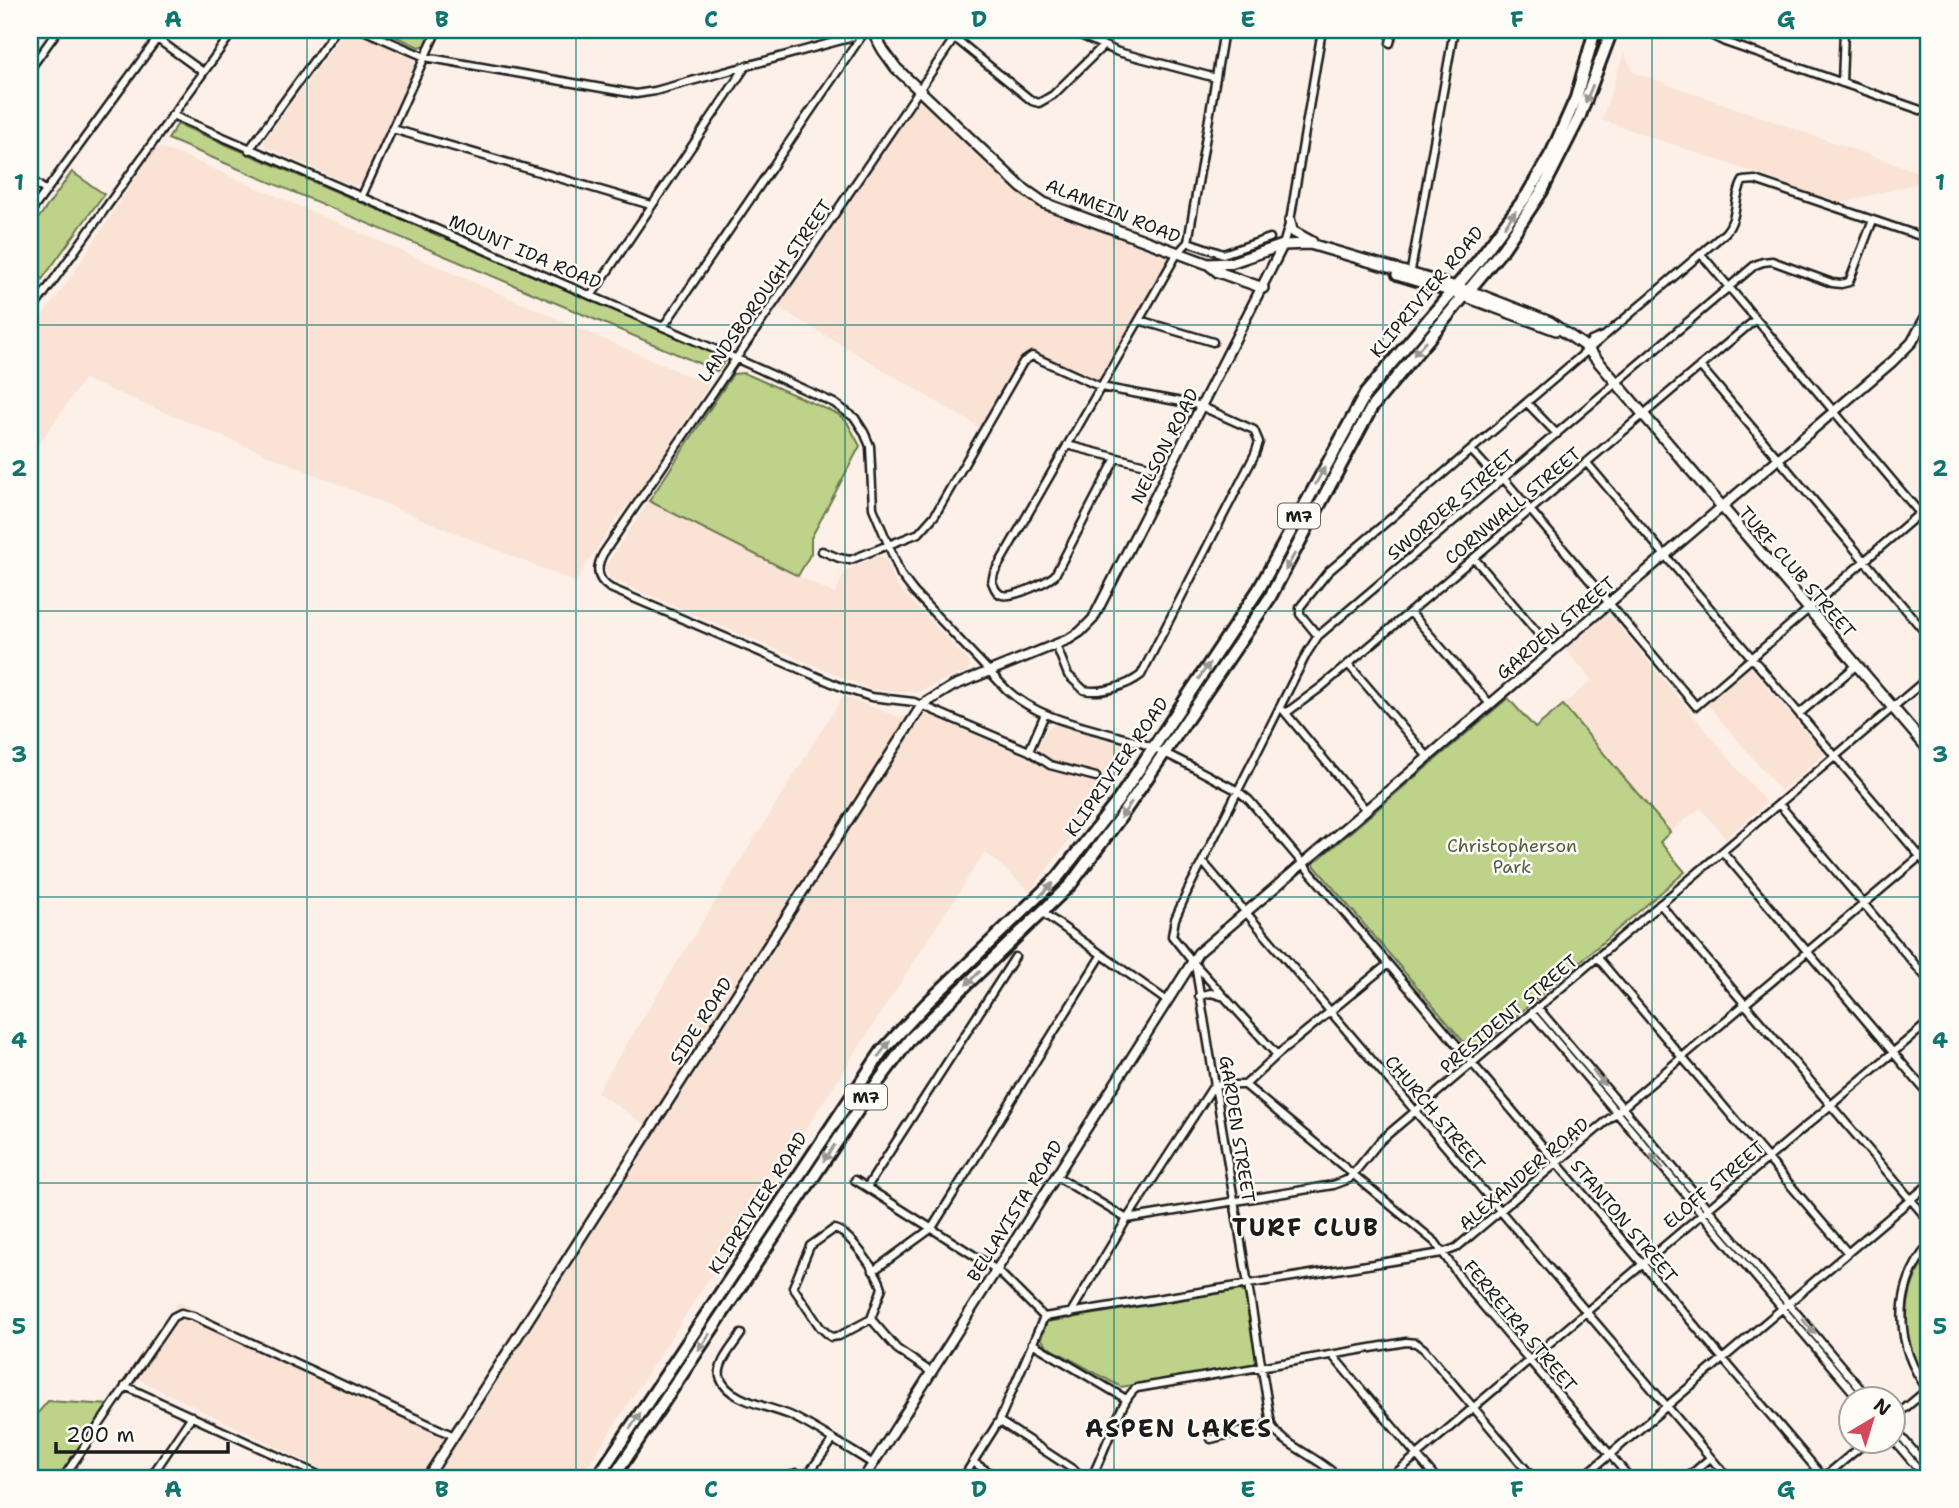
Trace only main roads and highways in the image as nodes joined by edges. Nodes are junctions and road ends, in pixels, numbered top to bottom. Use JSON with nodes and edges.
{"nodes":[{"id":1,"x":1595,"y":30,"type":"edge"},
{"id":2,"x":1612,"y":30,"type":"edge"},
{"id":3,"x":867,"y":32,"type":"edge"},
{"id":4,"x":1290,"y":221,"type":"road end"},
{"id":5,"x":1325,"y":248,"type":"junction"},
{"id":6,"x":1208,"y":264,"type":"junction"},
{"id":7,"x":1263,"y":288,"type":"road end"},
{"id":8,"x":1461,"y":291,"type":"junction"},
{"id":9,"x":1929,"y":750,"type":"edge"},
{"id":10,"x":1159,"y":751,"type":"junction"},
{"id":11,"x":597,"y":1478,"type":"edge"},
{"id":12,"x":613,"y":1478,"type":"edge"}],
"edges":[{"from":8,"to":1,"type":"main road","name":"KLIPRIVIER ROAD","number":"M7","one_way":true},
{"from":2,"to":8,"type":"main road","name":"KLIPRIVIER ROAD","number":"M7","one_way":true},
{"from":3,"to":6,"type":"main road","name":"ALAMEIN ROAD"},
{"from":4,"to":5,"type":"main road"},
{"from":5,"to":6,"type":"main road","name":"ALAMEIN ROAD"},
{"from":5,"to":8,"type":"main road","name":"TURF CLUB STREET"},
{"from":6,"to":7,"type":"main road"},
{"from":8,"to":9,"type":"main road","name":"TURF CLUB STREET"},
{"from":8,"to":10,"type":"main road","name":"KLIPRIVIER ROAD","number":"M7"},
{"from":11,"to":10,"type":"main road","name":"KLIPRIVIER ROAD","number":"M7","one_way":true},
{"from":10,"to":12,"type":"main road","name":"KLIPRIVIER ROAD","number":"M7","one_way":true}]}
